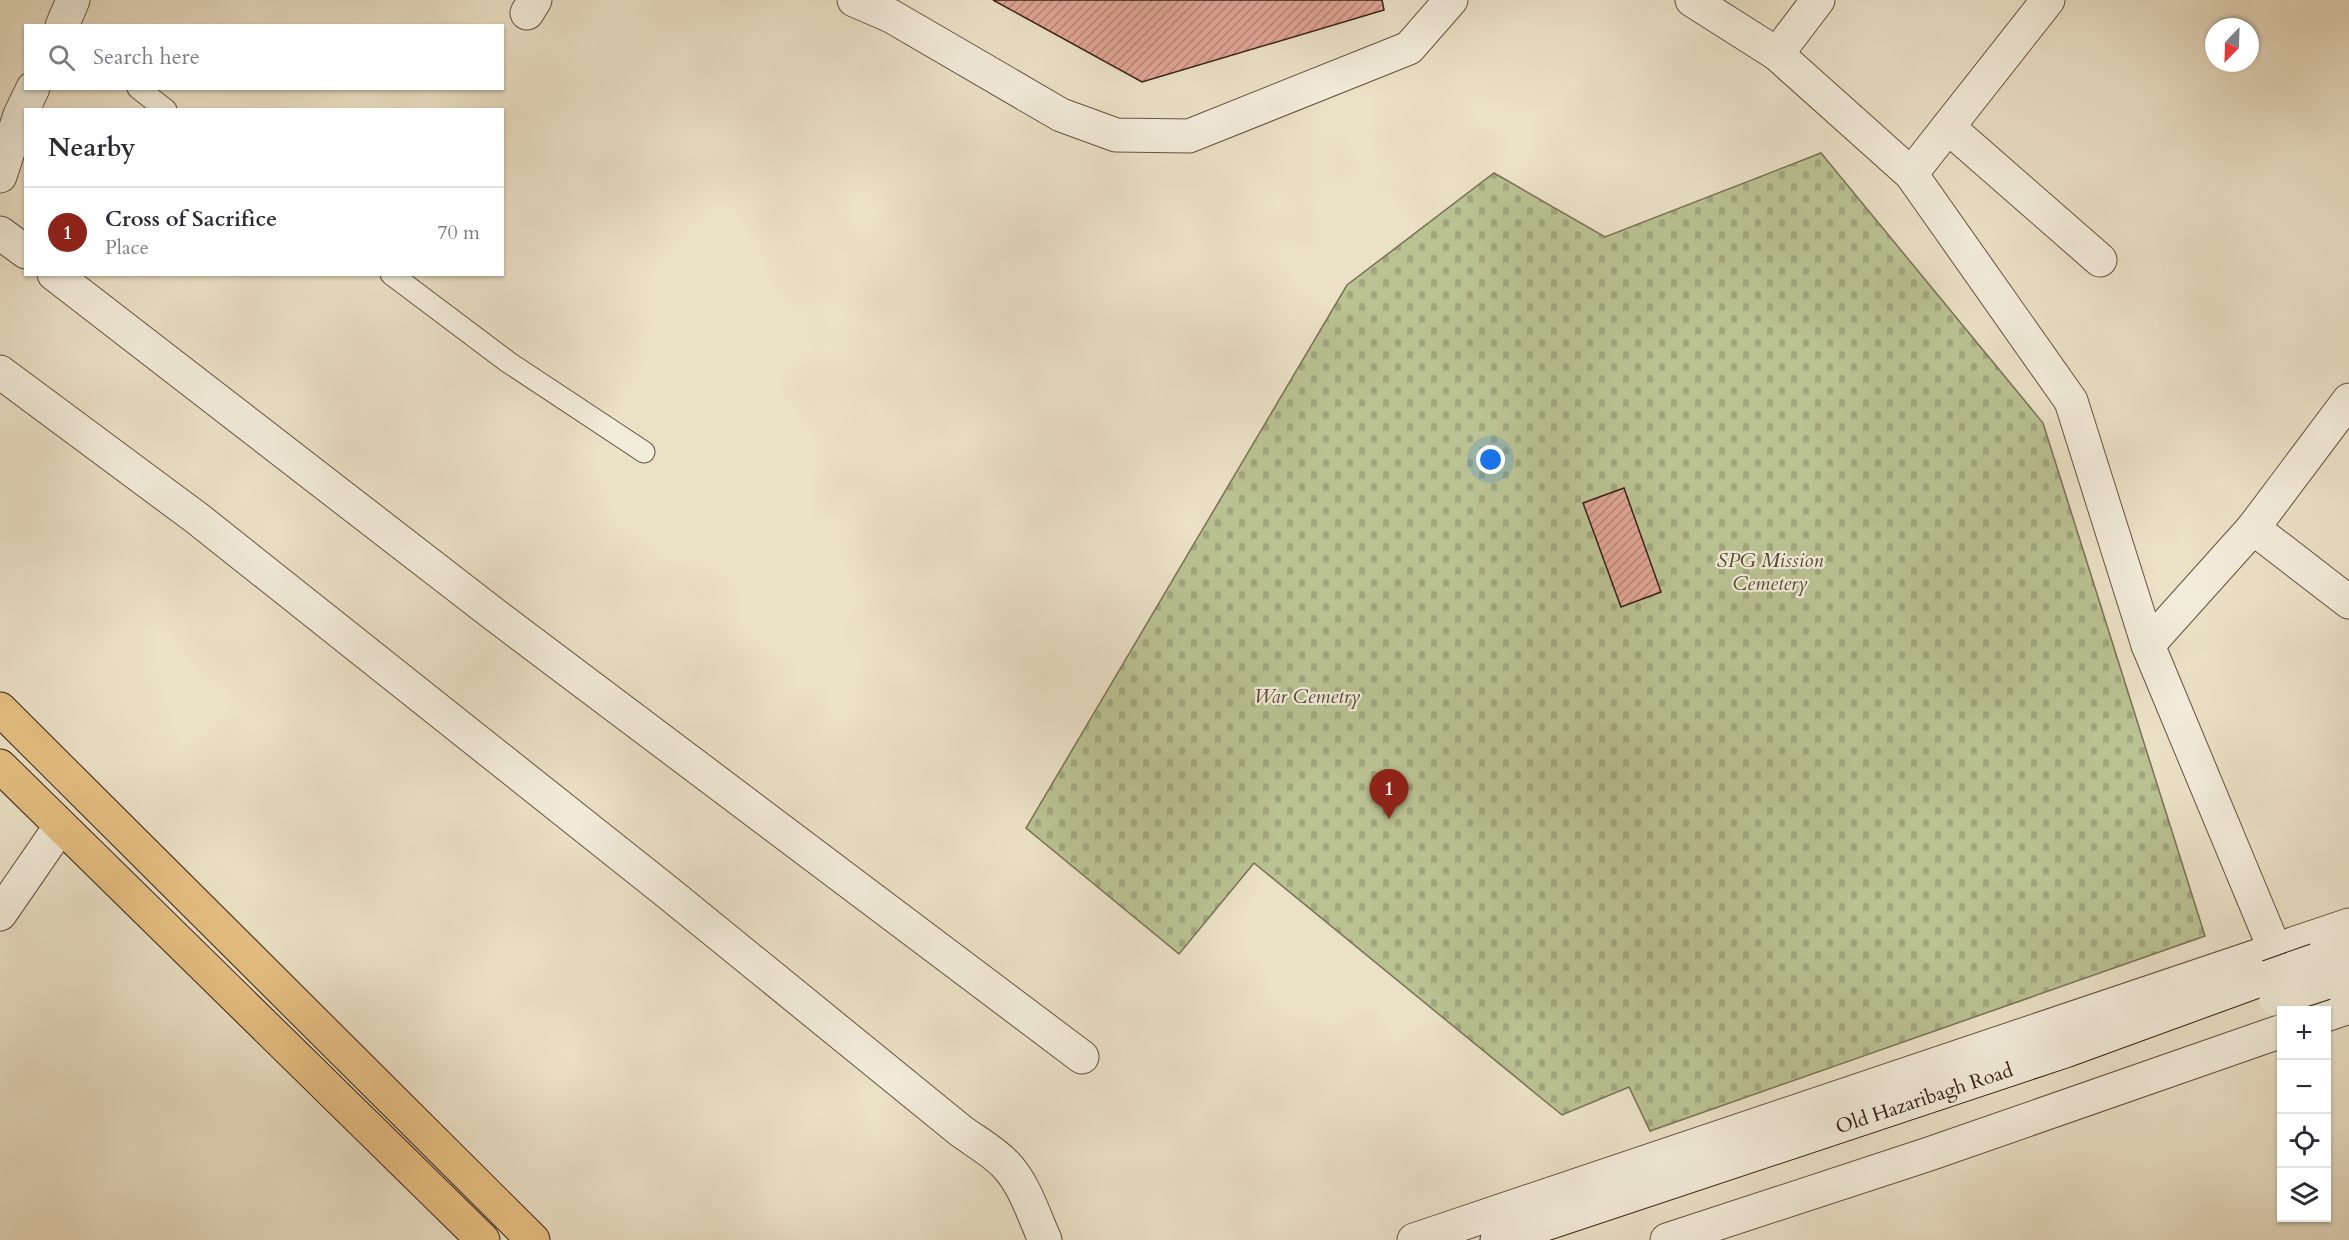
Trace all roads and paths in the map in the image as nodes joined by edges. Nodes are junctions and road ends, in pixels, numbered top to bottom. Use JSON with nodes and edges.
{"nodes":[{"id":1,"x":73,"y":0,"type":"edge"},
{"id":2,"x":854,"y":0,"type":"edge"},
{"id":3,"x":1452,"y":0,"type":"edge"},
{"id":4,"x":1692,"y":0,"type":"edge"},
{"id":5,"x":1818,"y":0,"type":"edge"},
{"id":6,"x":2048,"y":0,"type":"edge"},
{"id":7,"x":63,"y":24,"type":"edge"},
{"id":8,"x":1777,"y":54,"type":"junction"},
{"id":9,"x":32,"y":90,"type":"edge"},
{"id":10,"x":141,"y":90,"type":"edge"},
{"id":11,"x":163,"y":108,"type":"edge"},
{"id":12,"x":1948,"y":127,"type":"junction"},
{"id":13,"x":1911,"y":174,"type":"junction"},
{"id":14,"x":0,"y":176,"type":"edge"},
{"id":15,"x":0,"y":232,"type":"edge"},
{"id":16,"x":24,"y":250,"type":"edge"},
{"id":17,"x":2100,"y":260,"type":"dead end"},
{"id":18,"x":57,"y":276,"type":"edge"},
{"id":19,"x":394,"y":276,"type":"edge"},
{"id":20,"x":0,"y":372,"type":"edge"},
{"id":21,"x":2349,"y":400,"type":"edge"},
{"id":22,"x":644,"y":452,"type":"dead end"},
{"id":23,"x":2253,"y":528,"type":"junction"},
{"id":24,"x":2349,"y":602,"type":"edge"},
{"id":25,"x":2148,"y":645,"type":"junction"},
{"id":26,"x":0,"y":709,"type":"edge"},
{"id":27,"x":0,"y":766,"type":"edge"},
{"id":28,"x":60,"y":827,"type":"junction"},
{"id":29,"x":0,"y":914,"type":"edge"},
{"id":30,"x":2349,"y":925,"type":"edge"},
{"id":31,"x":2349,"y":949,"type":"edge"},
{"id":32,"x":2330,"y":973,"type":"edge"},
{"id":33,"x":2280,"y":984,"type":"edge"},
{"id":34,"x":2349,"y":1007,"type":"edge"},
{"id":35,"x":2331,"y":1013,"type":"edge"},
{"id":36,"x":2277,"y":1033,"type":"edge"},
{"id":37,"x":1082,"y":1057,"type":"dead end"},
{"id":38,"x":483,"y":1240,"type":"edge"},
{"id":39,"x":533,"y":1240,"type":"edge"},
{"id":40,"x":1046,"y":1240,"type":"edge"},
{"id":41,"x":1414,"y":1240,"type":"edge"},
{"id":42,"x":1497,"y":1240,"type":"edge"},
{"id":43,"x":1567,"y":1240,"type":"edge"},
{"id":44,"x":1666,"y":1240,"type":"edge"}],
"edges":[{"from":1,"to":7,"type":"street"},
{"from":2,"to":3,"type":"street"},
{"from":4,"to":8,"type":"street"},
{"from":5,"to":8,"type":"street"},
{"from":6,"to":12,"type":"street"},
{"from":8,"to":13,"type":"street"},
{"from":9,"to":14,"type":"street"},
{"from":10,"to":11,"type":"lane"},
{"from":12,"to":13,"type":"street"},
{"from":12,"to":17,"type":"street"},
{"from":13,"to":25,"type":"street"},
{"from":15,"to":16,"type":"street"},
{"from":18,"to":37,"type":"street"},
{"from":19,"to":22,"type":"lane"},
{"from":20,"to":40,"type":"street"},
{"from":21,"to":23,"type":"street"},
{"from":23,"to":24,"type":"street"},
{"from":23,"to":25,"type":"street"},
{"from":25,"to":33,"type":"street"},
{"from":26,"to":39,"type":"main road"},
{"from":27,"to":28,"type":"main road"},
{"from":28,"to":29,"type":"street"},
{"from":28,"to":38,"type":"main road"},
{"from":30,"to":33,"type":"street"},
{"from":31,"to":32,"type":"street","name":"Old Hazaribagh Road"},
{"from":32,"to":33,"type":"street","name":"Old Hazaribagh Road","bridge":true},
{"from":33,"to":41,"type":"street"},
{"from":33,"to":42,"type":"street","name":"Old Hazaribagh Road"},
{"from":33,"to":43,"type":"street","name":"Old Hazaribagh Road"},
{"from":34,"to":35,"type":"street"},
{"from":36,"to":44,"type":"street"}]}
